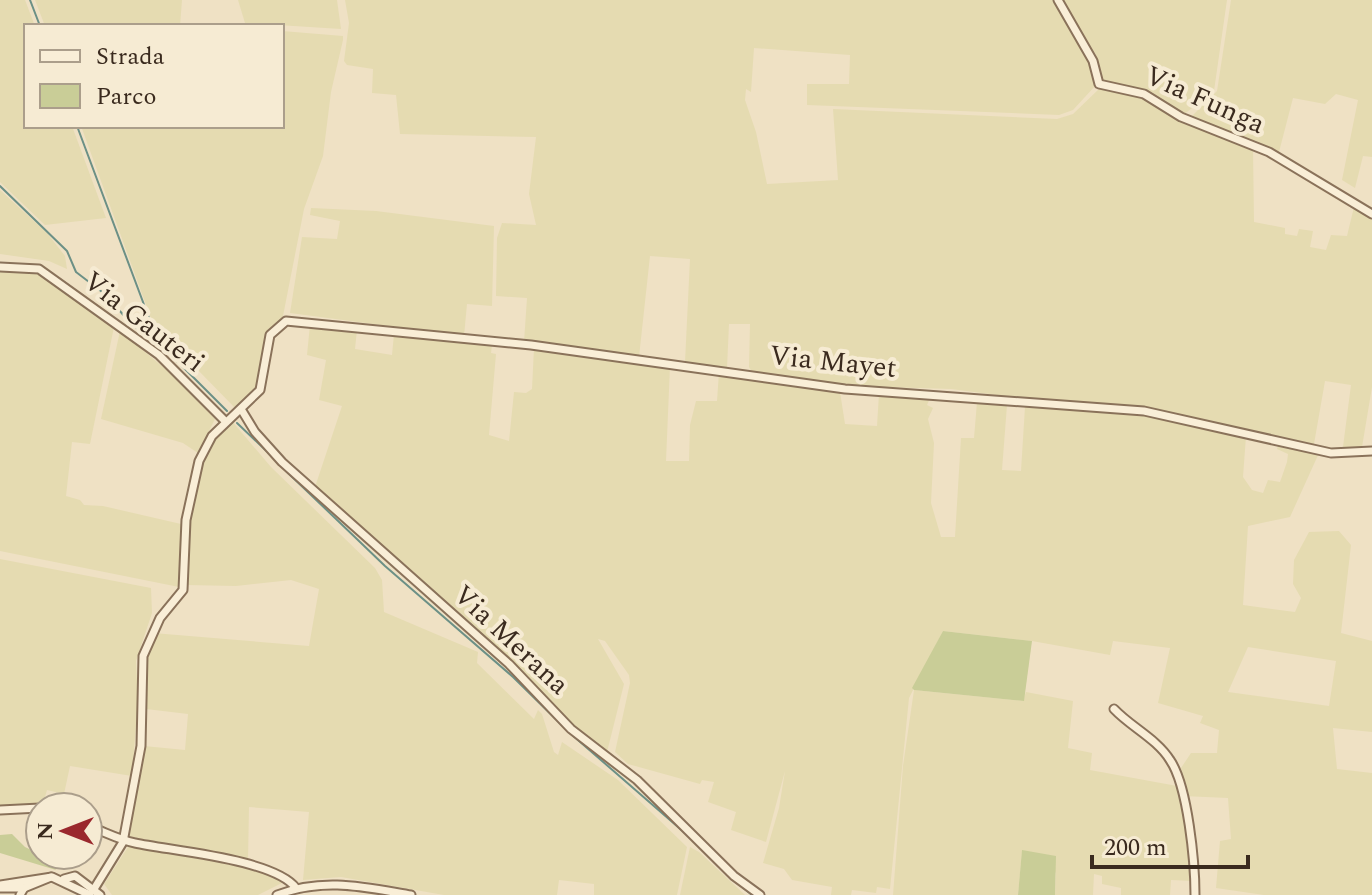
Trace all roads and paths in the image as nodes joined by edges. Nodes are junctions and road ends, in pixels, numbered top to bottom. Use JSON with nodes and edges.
{"nodes":[{"id":1,"x":1058,"y":0,"type":"edge"},
{"id":2,"x":1372,"y":214,"type":"edge"},
{"id":3,"x":0,"y":267,"type":"edge"},
{"id":4,"x":241,"y":409,"type":"junction"},
{"id":5,"x":225,"y":421,"type":"junction"},
{"id":6,"x":1372,"y":451,"type":"edge"},
{"id":7,"x":1114,"y":709,"type":"dead end"},
{"id":8,"x":24,"y":809,"type":"edge"},
{"id":9,"x":0,"y":810,"type":"edge"},
{"id":10,"x":104,"y":832,"type":"edge"},
{"id":11,"x":123,"y":839,"type":"junction"},
{"id":12,"x":52,"y":877,"type":"junction"},
{"id":13,"x":0,"y":886,"type":"edge"},
{"id":14,"x":296,"y":888,"type":"junction"},
{"id":15,"x":22,"y":891,"type":"edge"},
{"id":16,"x":95,"y":893,"type":"edge"},
{"id":17,"x":277,"y":895,"type":"edge"},
{"id":18,"x":411,"y":895,"type":"edge"},
{"id":19,"x":760,"y":895,"type":"edge"},
{"id":20,"x":1195,"y":895,"type":"edge"}],
"edges":[{"from":1,"to":2,"type":"street","name":"Via Funga"},
{"from":3,"to":5,"type":"street","name":"Via Gauteri"},
{"from":4,"to":5,"type":"street"},
{"from":4,"to":6,"type":"street","name":"Via Mayet"},
{"from":4,"to":19,"type":"street","name":"Via Merana"},
{"from":5,"to":11,"type":"street"},
{"from":7,"to":20,"type":"street"},
{"from":8,"to":9,"type":"street"},
{"from":10,"to":11,"type":"street"},
{"from":11,"to":14,"type":"street"},
{"from":11,"to":16,"type":"street"},
{"from":12,"to":13,"type":"street"},
{"from":12,"to":15,"type":"street"},
{"from":12,"to":16,"type":"street"},
{"from":13,"to":15,"type":"street"},
{"from":14,"to":17,"type":"street"},
{"from":14,"to":18,"type":"street"}]}
